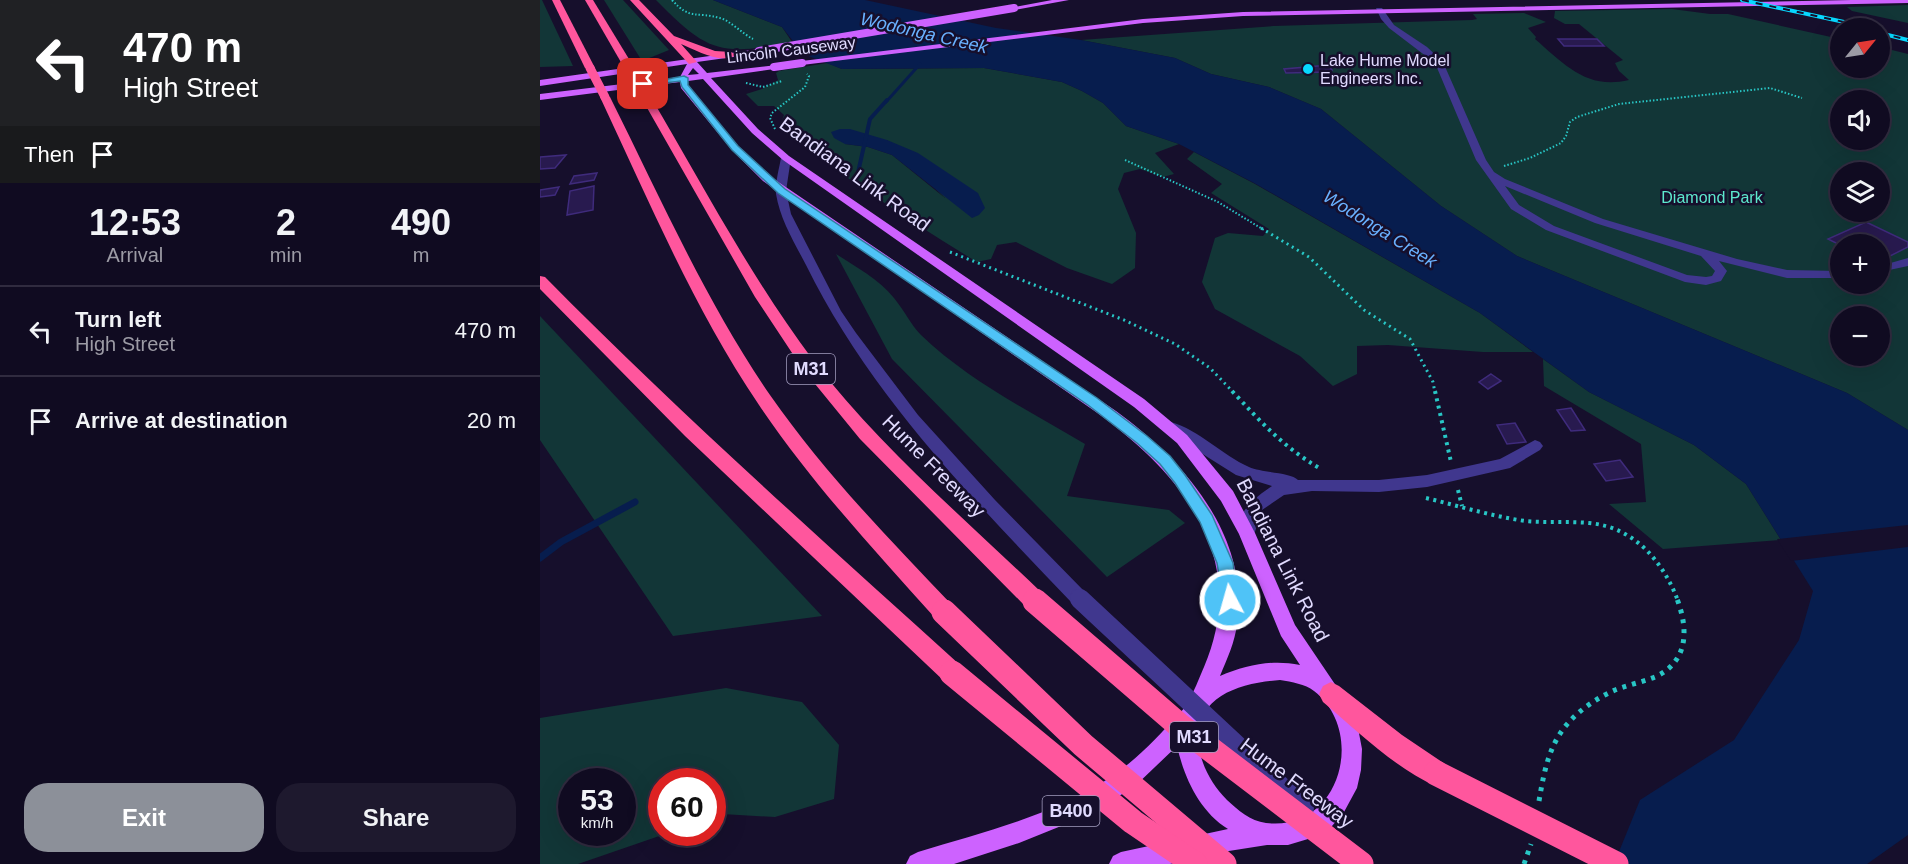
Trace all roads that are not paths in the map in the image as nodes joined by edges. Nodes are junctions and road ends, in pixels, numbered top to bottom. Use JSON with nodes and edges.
{"nodes":[{"id":1,"x":556,"y":0,"type":"edge"},
{"id":2,"x":589,"y":0,"type":"edge"},
{"id":3,"x":634,"y":0,"type":"edge"},
{"id":4,"x":1066,"y":0,"type":"edge"},
{"id":5,"x":1529,"y":0,"type":"edge"},
{"id":6,"x":1908,"y":1,"type":"edge"},
{"id":7,"x":1377,"y":5,"type":"edge"},
{"id":8,"x":1536,"y":8,"type":"junction"},
{"id":9,"x":669,"y":35,"type":"junction"},
{"id":10,"x":731,"y":56,"type":"junction"},
{"id":11,"x":692,"y":62,"type":"junction"},
{"id":12,"x":771,"y":67,"type":"junction"},
{"id":13,"x":704,"y":76,"type":"junction"},
{"id":14,"x":684,"y":78,"type":"junction"},
{"id":15,"x":540,"y":83,"type":"edge"},
{"id":16,"x":725,"y":86,"type":"junction"},
{"id":17,"x":540,"y":97,"type":"edge"},
{"id":18,"x":786,"y":158,"type":"junction"},
{"id":19,"x":1489,"y":173,"type":"junction"},
{"id":20,"x":781,"y":191,"type":"junction"},
{"id":21,"x":1706,"y":254,"type":"junction"},
{"id":22,"x":1908,"y":262,"type":"edge"},
{"id":23,"x":1890,"y":266,"type":"edge"},
{"id":24,"x":1830,"y":275,"type":"edge"},
{"id":25,"x":540,"y":280,"type":"edge"},
{"id":26,"x":1168,"y":426,"type":"junction"},
{"id":27,"x":1535,"y":446,"type":"dead end"},
{"id":28,"x":1312,"y":485,"type":"junction"},
{"id":29,"x":1247,"y":533,"type":"junction"},
{"id":30,"x":1328,"y":691,"type":"junction"},
{"id":31,"x":1196,"y":707,"type":"junction"},
{"id":32,"x":1285,"y":834,"type":"junction"},
{"id":33,"x":918,"y":864,"type":"edge"},
{"id":34,"x":1121,"y":864,"type":"edge"},
{"id":35,"x":1195,"y":864,"type":"edge"},
{"id":36,"x":1224,"y":864,"type":"edge"},
{"id":37,"x":1363,"y":864,"type":"edge"},
{"id":38,"x":1616,"y":864,"type":"edge"}],
"edges":[{"from":1,"to":36,"type":"highway","number":"M31","bridge":true},
{"from":2,"to":37,"type":"highway","name":"Hume Freeway","number":"M31","bridge":true},
{"from":3,"to":9,"type":"highway","number":"B400"},
{"from":4,"to":10,"type":"main road","name":"Lincoln Causeway","bridge":true},
{"from":5,"to":8,"type":"main road"},
{"from":6,"to":8,"type":"main road","name":"Lincoln Causeway"},
{"from":7,"to":8,"type":"main road","name":"Lincoln Causeway"},
{"from":7,"to":12,"type":"main road","name":"Lincoln Causeway","bridge":true},
{"from":7,"to":19,"type":"lane"},
{"from":9,"to":10,"type":"highway"},
{"from":9,"to":11,"type":"highway","number":"B400"},
{"from":10,"to":11,"type":"main road","name":"Lincoln Causeway"},
{"from":11,"to":13,"type":"main road","name":"Bandiana Link Road","number":"B400"},
{"from":11,"to":14,"type":"main road"},
{"from":11,"to":15,"type":"main road","name":"Lincoln Causeway"},
{"from":12,"to":13,"type":"main road","name":"Lincoln Causeway"},
{"from":12,"to":16,"type":"main road"},
{"from":13,"to":14,"type":"main road","name":"Lincoln Causeway"},
{"from":13,"to":16,"type":"main road","name":"Bandiana Link Road","number":"B400"},
{"from":14,"to":17,"type":"main road","name":"Lincoln Causeway"},
{"from":14,"to":20,"type":"main road","number":"B400"},
{"from":16,"to":18,"type":"main road","name":"Bandiana Link Road","number":"B400"},
{"from":18,"to":20,"type":"lane"},
{"from":18,"to":26,"type":"main road","name":"Bandiana Link Road","number":"B400"},
{"from":19,"to":21,"type":"lane"},
{"from":19,"to":21,"type":"lane"},
{"from":20,"to":31,"type":"main road","number":"B400"},
{"from":20,"to":37,"type":"lane","bridge":true},
{"from":21,"to":24,"type":"lane"},
{"from":22,"to":23,"type":"lane"},
{"from":25,"to":35,"type":"highway","bridge":true},
{"from":26,"to":28,"type":"lane"},
{"from":26,"to":29,"type":"main road","name":"Bandiana Link Road","number":"B400"},
{"from":27,"to":28,"type":"lane"},
{"from":28,"to":29,"type":"lane"},
{"from":29,"to":30,"type":"main road","name":"Bandiana Link Road","number":"B400"},
{"from":30,"to":31,"type":"main road","number":"B400"},
{"from":30,"to":32,"type":"main road","number":"B400"},
{"from":30,"to":38,"type":"highway","bridge":true},
{"from":31,"to":32,"type":"main road","number":"B400"},
{"from":31,"to":33,"type":"main road","number":"B400"},
{"from":32,"to":34,"type":"main road","number":"B400"}]}
